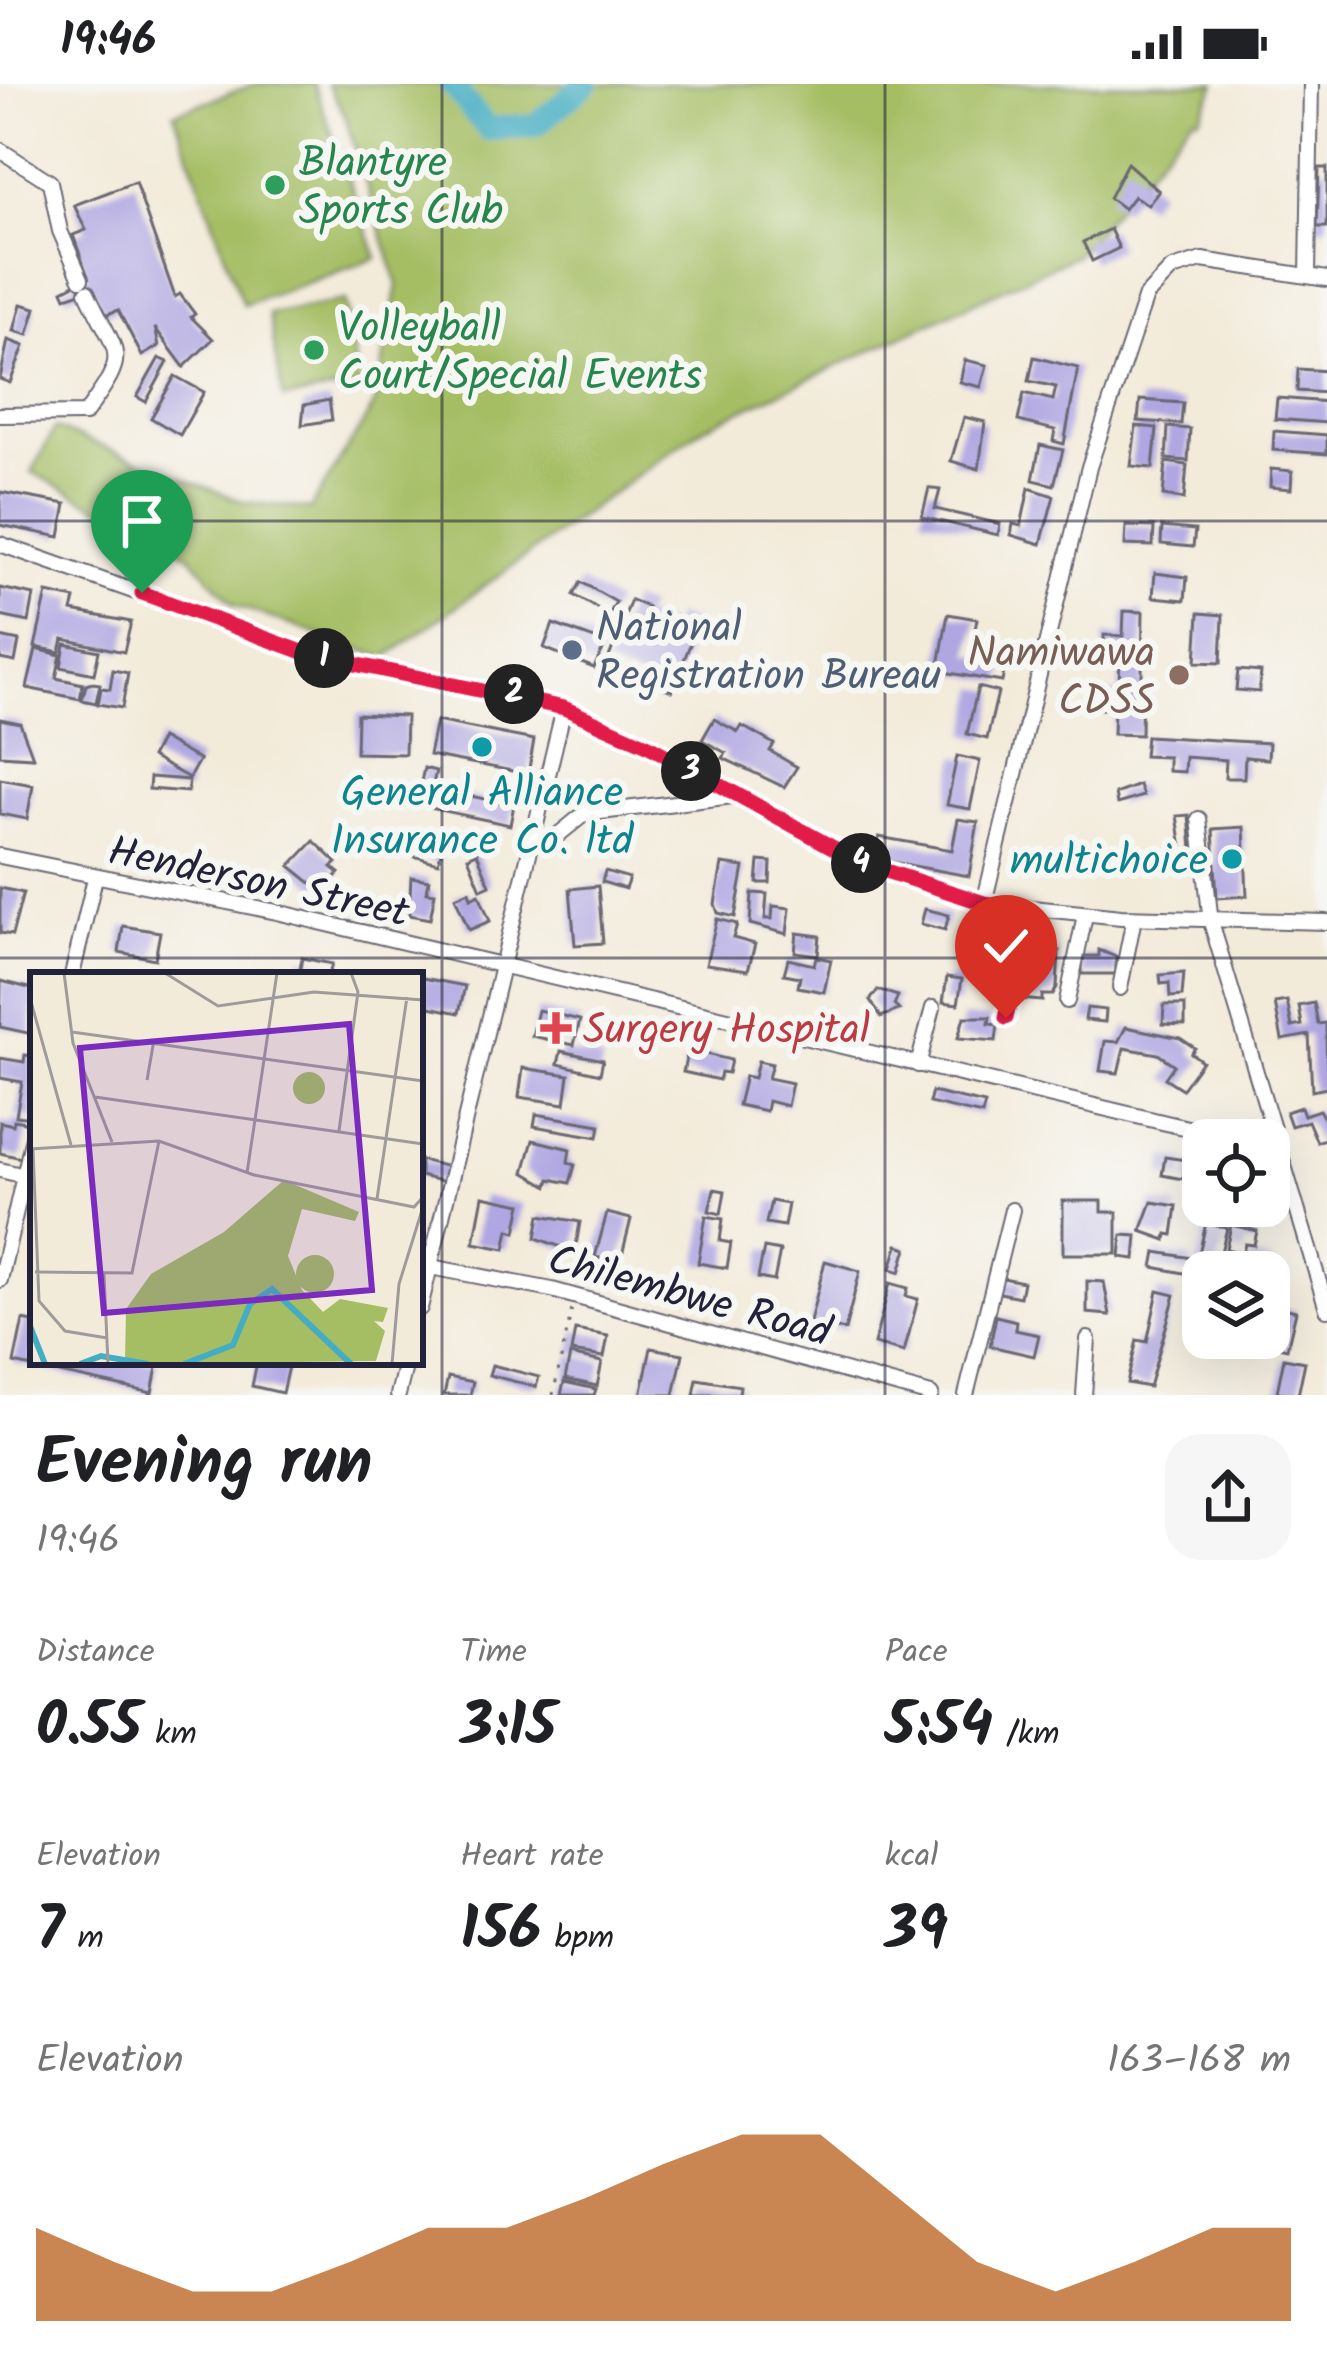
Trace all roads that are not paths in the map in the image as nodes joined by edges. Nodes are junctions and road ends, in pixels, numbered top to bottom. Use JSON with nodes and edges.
{"nodes":[{"id":1,"x":1311,"y":84,"type":"edge"},
{"id":2,"x":0,"y":150,"type":"edge"},
{"id":3,"x":1308,"y":277,"type":"junction"},
{"id":4,"x":1327,"y":279,"type":"edge"},
{"id":5,"x":0,"y":415,"type":"edge"},
{"id":6,"x":0,"y":544,"type":"edge"},
{"id":7,"x":564,"y":708,"type":"junction"},
{"id":8,"x":733,"y":796,"type":"junction"},
{"id":9,"x":1198,"y":819,"type":"dead end"},
{"id":10,"x":558,"y":835,"type":"dead end"},
{"id":11,"x":0,"y":856,"type":"edge"},
{"id":12,"x":95,"y":878,"type":"junction"},
{"id":13,"x":984,"y":903,"type":"junction"},
{"id":14,"x":1031,"y":911,"type":"junction"},
{"id":15,"x":1085,"y":915,"type":"junction"},
{"id":16,"x":1134,"y":918,"type":"junction"},
{"id":17,"x":1211,"y":922,"type":"junction"},
{"id":18,"x":1327,"y":922,"type":"edge"},
{"id":19,"x":503,"y":970,"type":"junction"},
{"id":20,"x":73,"y":972,"type":"edge"},
{"id":21,"x":1120,"y":988,"type":"dead end"},
{"id":22,"x":1066,"y":1001,"type":"dead end"},
{"id":23,"x":934,"y":1008,"type":"dead end"},
{"id":24,"x":1006,"y":1018,"type":"dead end"},
{"id":25,"x":918,"y":1065,"type":"junction"},
{"id":26,"x":1265,"y":1119,"type":"edge"},
{"id":27,"x":1182,"y":1127,"type":"edge"},
{"id":28,"x":0,"y":1170,"type":"edge"},
{"id":29,"x":28,"y":1177,"type":"edge"},
{"id":30,"x":1290,"y":1199,"type":"edge"},
{"id":31,"x":1012,"y":1210,"type":"dead end"},
{"id":32,"x":425,"y":1266,"type":"edge"},
{"id":33,"x":0,"y":1280,"type":"edge"},
{"id":34,"x":1327,"y":1309,"type":"edge"},
{"id":35,"x":1088,"y":1340,"type":"dead end"},
{"id":36,"x":405,"y":1365,"type":"edge"},
{"id":37,"x":398,"y":1395,"type":"edge"},
{"id":38,"x":931,"y":1395,"type":"edge"},
{"id":39,"x":966,"y":1395,"type":"edge"},
{"id":40,"x":1084,"y":1395,"type":"edge"}],
"edges":[{"from":1,"to":3,"type":"street"},
{"from":2,"to":5,"type":"street"},
{"from":3,"to":4,"type":"street"},
{"from":3,"to":13,"type":"street"},
{"from":6,"to":7,"type":"street"},
{"from":7,"to":8,"type":"street"},
{"from":7,"to":19,"type":"street"},
{"from":8,"to":10,"type":"street"},
{"from":8,"to":13,"type":"street"},
{"from":9,"to":17,"type":"street"},
{"from":11,"to":12,"type":"street","name":"Henderson Street"},
{"from":12,"to":19,"type":"street","name":"Henderson Street"},
{"from":12,"to":20,"type":"street"},
{"from":13,"to":14,"type":"street"},
{"from":14,"to":15,"type":"street"},
{"from":14,"to":24,"type":"street"},
{"from":15,"to":16,"type":"street"},
{"from":15,"to":22,"type":"street"},
{"from":16,"to":17,"type":"street"},
{"from":16,"to":21,"type":"street"},
{"from":17,"to":18,"type":"street"},
{"from":17,"to":26,"type":"street"},
{"from":19,"to":25,"type":"street","name":"Henderson Street"},
{"from":19,"to":32,"type":"street"},
{"from":23,"to":25,"type":"street"},
{"from":25,"to":27,"type":"street","name":"Henderson Street"},
{"from":28,"to":29,"type":"street"},
{"from":29,"to":33,"type":"street"},
{"from":30,"to":34,"type":"street"},
{"from":31,"to":39,"type":"street"},
{"from":32,"to":38,"type":"street","name":"Chilembwe Road"},
{"from":35,"to":40,"type":"street"},
{"from":36,"to":37,"type":"street"}]}
